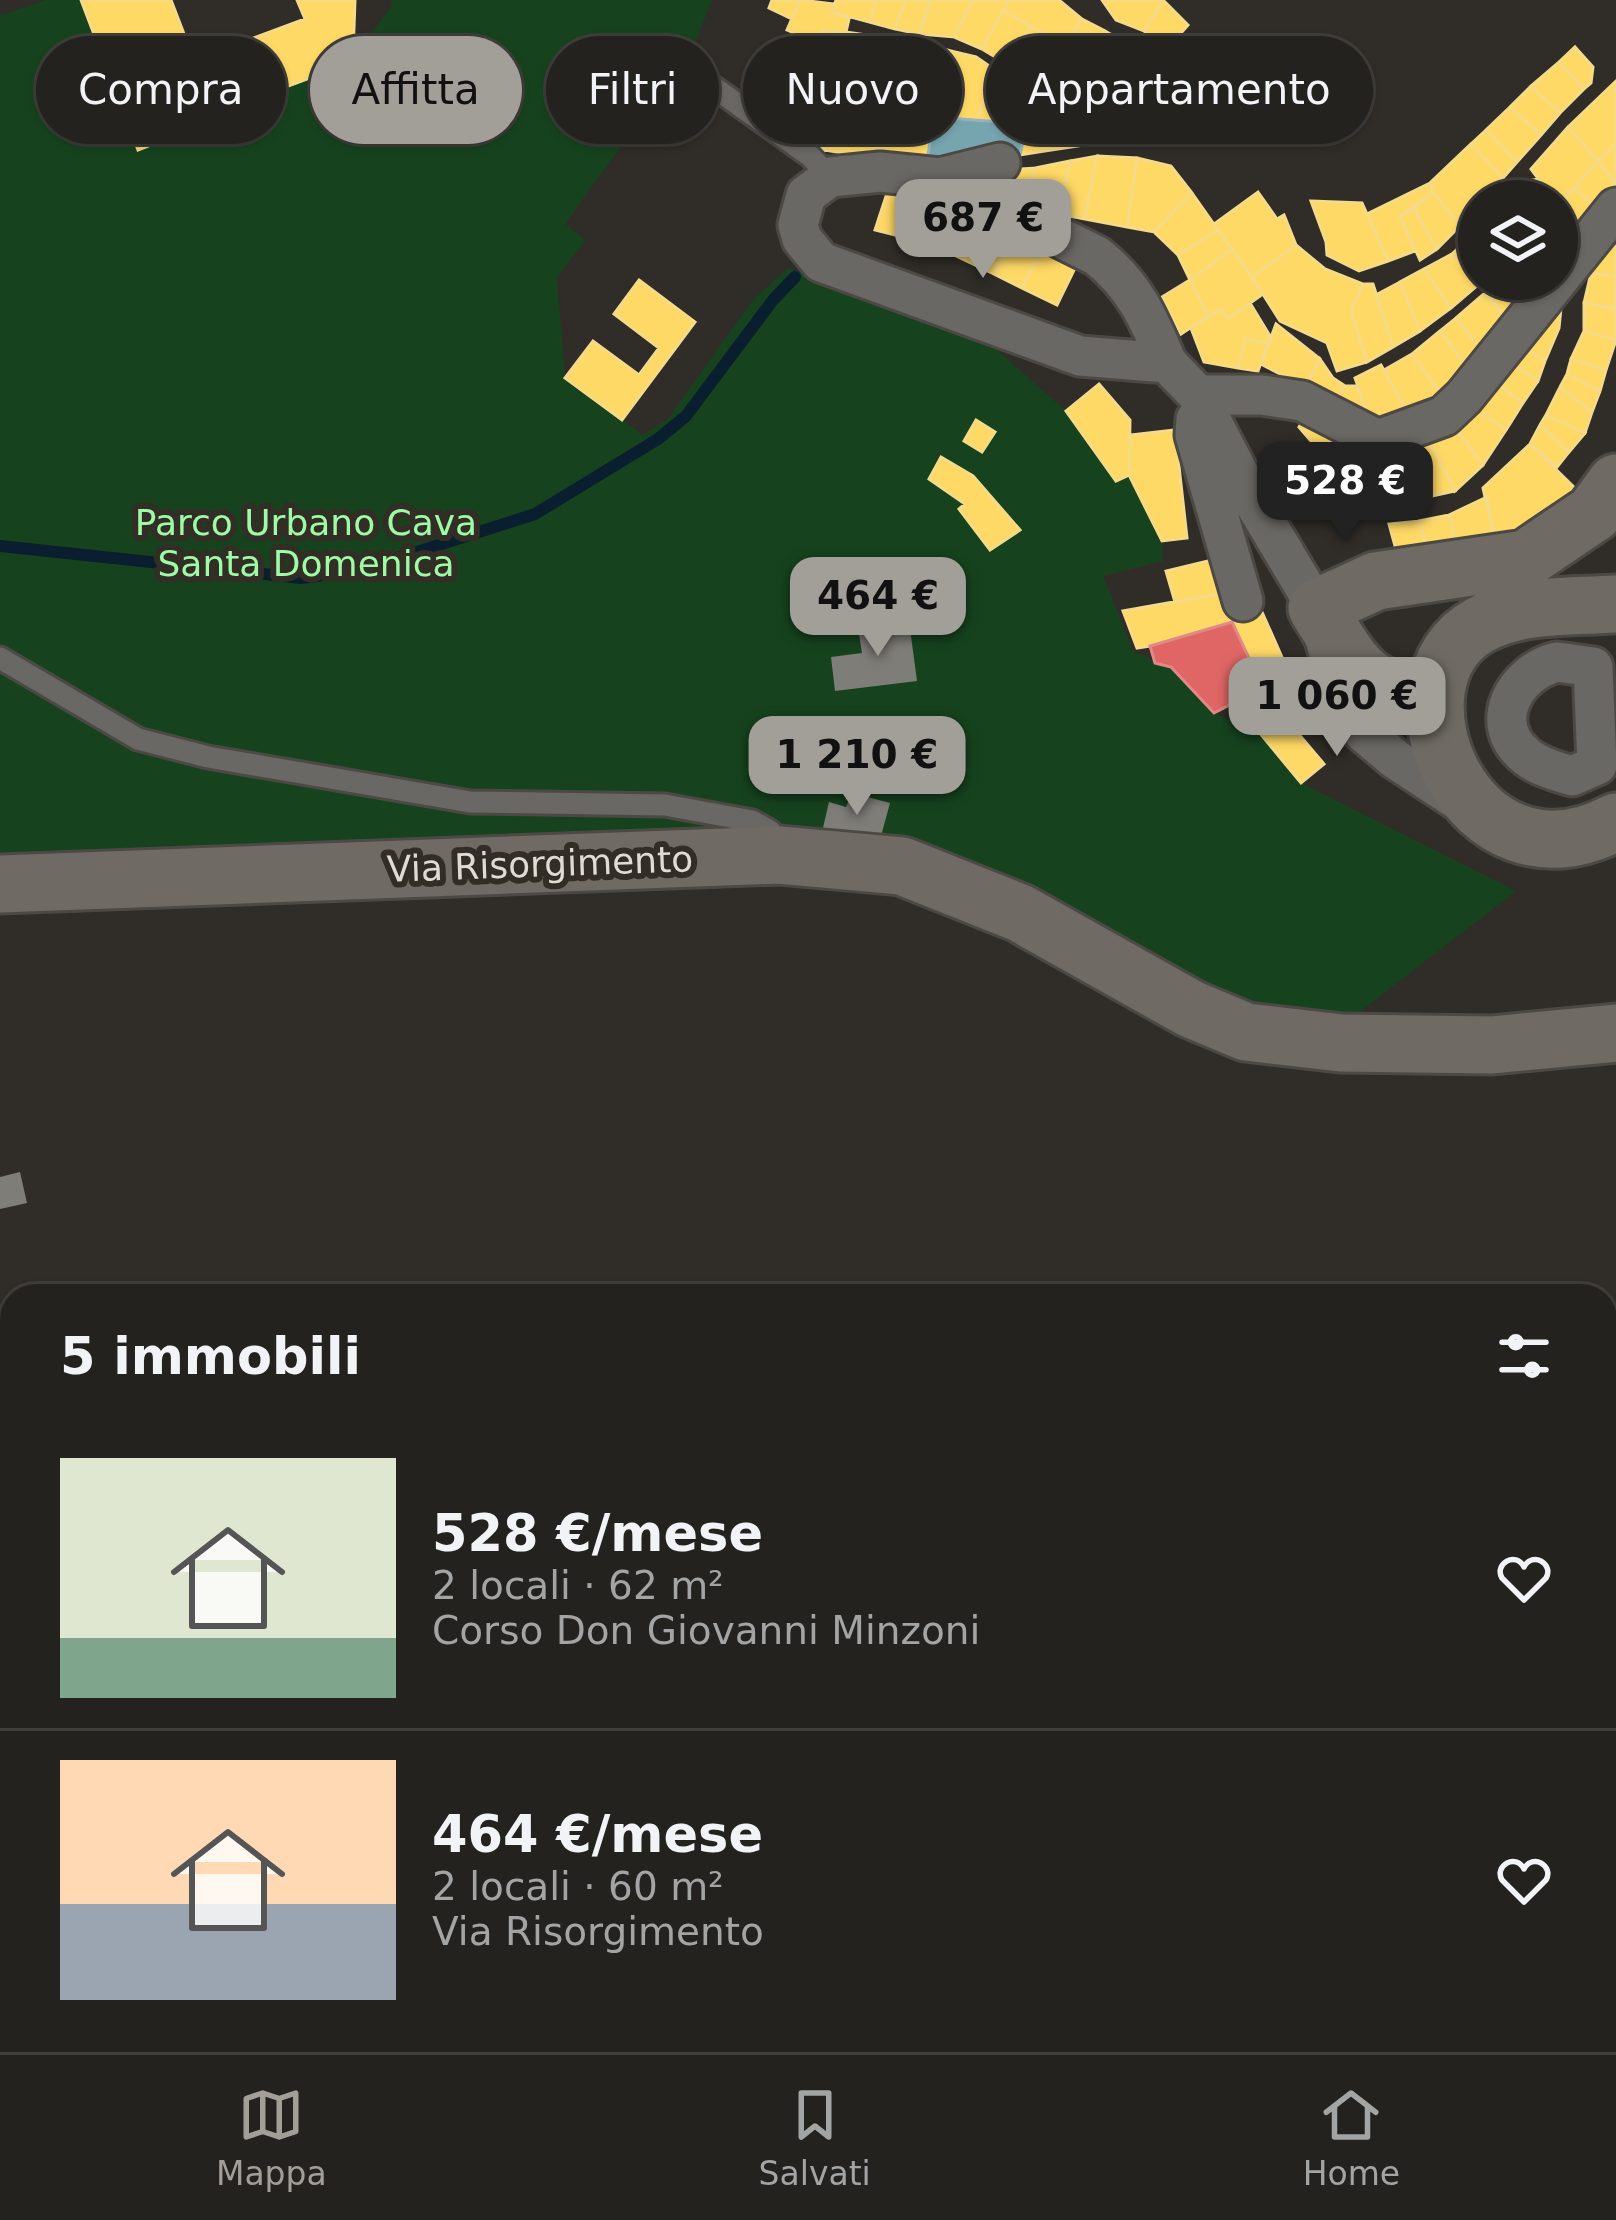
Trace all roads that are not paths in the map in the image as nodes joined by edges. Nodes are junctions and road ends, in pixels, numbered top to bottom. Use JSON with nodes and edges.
{"nodes":[{"id":1,"x":719,"y":91,"type":"edge"},
{"id":2,"x":1000,"y":163,"type":"dead end"},
{"id":3,"x":830,"y":177,"type":"junction"},
{"id":4,"x":940,"y":178,"type":"junction"},
{"id":5,"x":1616,"y":208,"type":"edge"},
{"id":6,"x":1167,"y":363,"type":"junction"},
{"id":7,"x":1198,"y":395,"type":"junction"},
{"id":8,"x":1616,"y":483,"type":"edge"},
{"id":9,"x":1243,"y":601,"type":"dead end"},
{"id":10,"x":1616,"y":604,"type":"edge"},
{"id":11,"x":1317,"y":608,"type":"junction"},
{"id":12,"x":0,"y":658,"type":"edge"},
{"id":13,"x":1435,"y":697,"type":"junction"},
{"id":14,"x":1485,"y":818,"type":"junction"},
{"id":15,"x":1616,"y":822,"type":"edge"},
{"id":16,"x":778,"y":855,"type":"junction"},
{"id":17,"x":0,"y":884,"type":"edge"},
{"id":18,"x":1616,"y":1033,"type":"edge"}],
"edges":[{"from":1,"to":3,"type":"lane"},
{"from":2,"to":4,"type":"street"},
{"from":3,"to":4,"type":"street"},
{"from":3,"to":6,"type":"street"},
{"from":4,"to":6,"type":"street"},
{"from":5,"to":7,"type":"street"},
{"from":6,"to":7,"type":"street"},
{"from":7,"to":9,"type":"street"},
{"from":7,"to":11,"type":"street"},
{"from":8,"to":11,"type":"main road"},
{"from":10,"to":13,"type":"main road"},
{"from":11,"to":13,"type":"main road"},
{"from":11,"to":14,"type":"street"},
{"from":12,"to":16,"type":"lane"},
{"from":13,"to":14,"type":"main road"},
{"from":14,"to":15,"type":"main road"},
{"from":16,"to":17,"type":"main road","name":"Via Risorgimento"},
{"from":16,"to":18,"type":"main road","name":"Via Risorgimento"}]}
